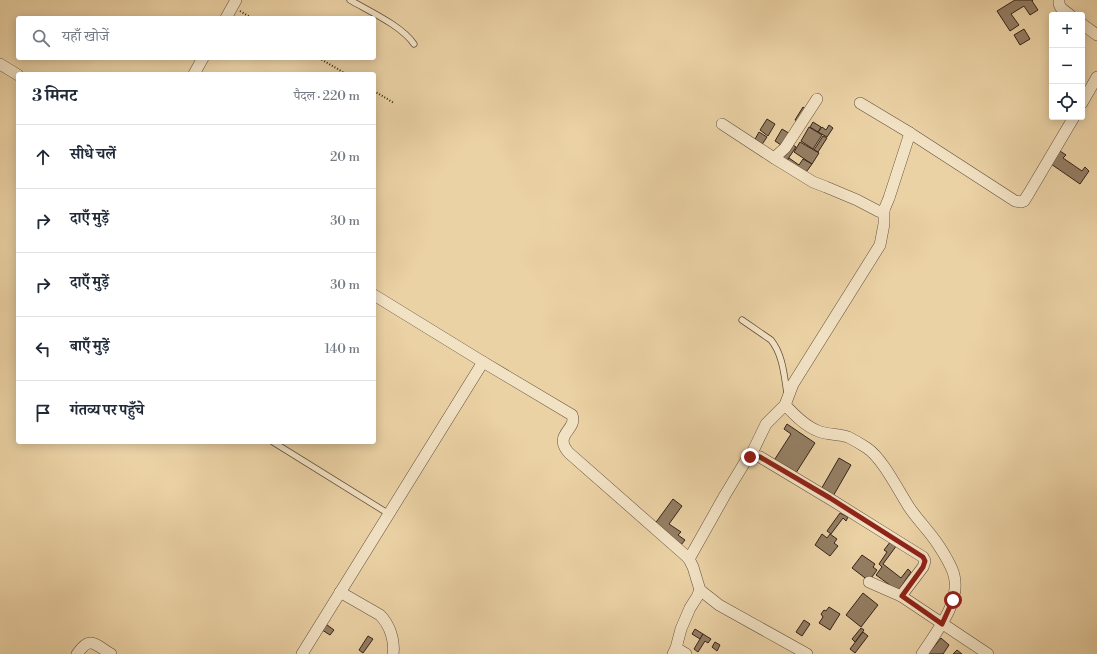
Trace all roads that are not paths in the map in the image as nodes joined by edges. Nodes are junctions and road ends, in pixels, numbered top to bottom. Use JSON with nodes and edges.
{"nodes":[{"id":1,"x":350,"y":0,"type":"edge"},
{"id":2,"x":1060,"y":0,"type":"edge"},
{"id":3,"x":234,"y":3,"type":"edge"},
{"id":4,"x":1066,"y":12,"type":"edge"},
{"id":5,"x":227,"y":16,"type":"edge"},
{"id":6,"x":1085,"y":26,"type":"edge"},
{"id":7,"x":1097,"y":35,"type":"edge"},
{"id":8,"x":414,"y":44,"type":"dead end"},
{"id":9,"x":202,"y":60,"type":"edge"},
{"id":10,"x":0,"y":64,"type":"edge"},
{"id":11,"x":195,"y":72,"type":"edge"},
{"id":12,"x":16,"y":74,"type":"edge"},
{"id":13,"x":1097,"y":77,"type":"edge"},
{"id":14,"x":1085,"y":97,"type":"edge"},
{"id":15,"x":817,"y":99,"type":"dead end"},
{"id":16,"x":860,"y":103,"type":"dead end"},
{"id":17,"x":1072,"y":120,"type":"edge"},
{"id":18,"x":722,"y":124,"type":"dead end"},
{"id":19,"x":910,"y":133,"type":"junction"},
{"id":20,"x":774,"y":158,"type":"junction"},
{"id":21,"x":884,"y":210,"type":"junction"},
{"id":22,"x":376,"y":296,"type":"edge"},
{"id":23,"x":742,"y":320,"type":"dead end"},
{"id":24,"x":483,"y":362,"type":"junction"},
{"id":25,"x":786,"y":400,"type":"junction"},
{"id":26,"x":276,"y":444,"type":"edge"},
{"id":27,"x":750,"y":457,"type":"junction"},
{"id":28,"x":389,"y":514,"type":"junction"},
{"id":29,"x":689,"y":559,"type":"junction"},
{"id":30,"x":869,"y":582,"type":"dead end"},
{"id":31,"x":700,"y":590,"type":"junction"},
{"id":32,"x":340,"y":592,"type":"junction"},
{"id":33,"x":902,"y":596,"type":"junction"},
{"id":34,"x":942,"y":624,"type":"junction"},
{"id":35,"x":678,"y":652,"type":"edge"},
{"id":36,"x":77,"y":654,"type":"edge"},
{"id":37,"x":110,"y":654,"type":"edge"},
{"id":38,"x":302,"y":654,"type":"edge"},
{"id":39,"x":393,"y":654,"type":"edge"},
{"id":40,"x":807,"y":654,"type":"edge"},
{"id":41,"x":922,"y":654,"type":"edge"},
{"id":42,"x":988,"y":654,"type":"edge"}],
"edges":[{"from":1,"to":8,"type":"lane"},
{"from":2,"to":4,"type":"street"},
{"from":3,"to":5,"type":"street"},
{"from":6,"to":7,"type":"street"},
{"from":9,"to":11,"type":"street"},
{"from":10,"to":12,"type":"street"},
{"from":13,"to":14,"type":"street"},
{"from":15,"to":20,"type":"street"},
{"from":16,"to":19,"type":"street"},
{"from":17,"to":19,"type":"street"},
{"from":18,"to":20,"type":"street"},
{"from":19,"to":21,"type":"street"},
{"from":20,"to":21,"type":"street"},
{"from":21,"to":25,"type":"street"},
{"from":22,"to":24,"type":"street"},
{"from":23,"to":25,"type":"lane"},
{"from":24,"to":28,"type":"street"},
{"from":24,"to":29,"type":"street"},
{"from":25,"to":27,"type":"street"},
{"from":25,"to":34,"type":"street"},
{"from":26,"to":28,"type":"lane"},
{"from":27,"to":29,"type":"street"},
{"from":27,"to":33,"type":"street"},
{"from":28,"to":32,"type":"street"},
{"from":29,"to":31,"type":"street"},
{"from":30,"to":33,"type":"street"},
{"from":31,"to":35,"type":"street"},
{"from":31,"to":40,"type":"street"},
{"from":32,"to":38,"type":"street"},
{"from":32,"to":39,"type":"street"},
{"from":33,"to":34,"type":"street"},
{"from":34,"to":41,"type":"street"},
{"from":34,"to":42,"type":"street"},
{"from":36,"to":37,"type":"street"}]}
